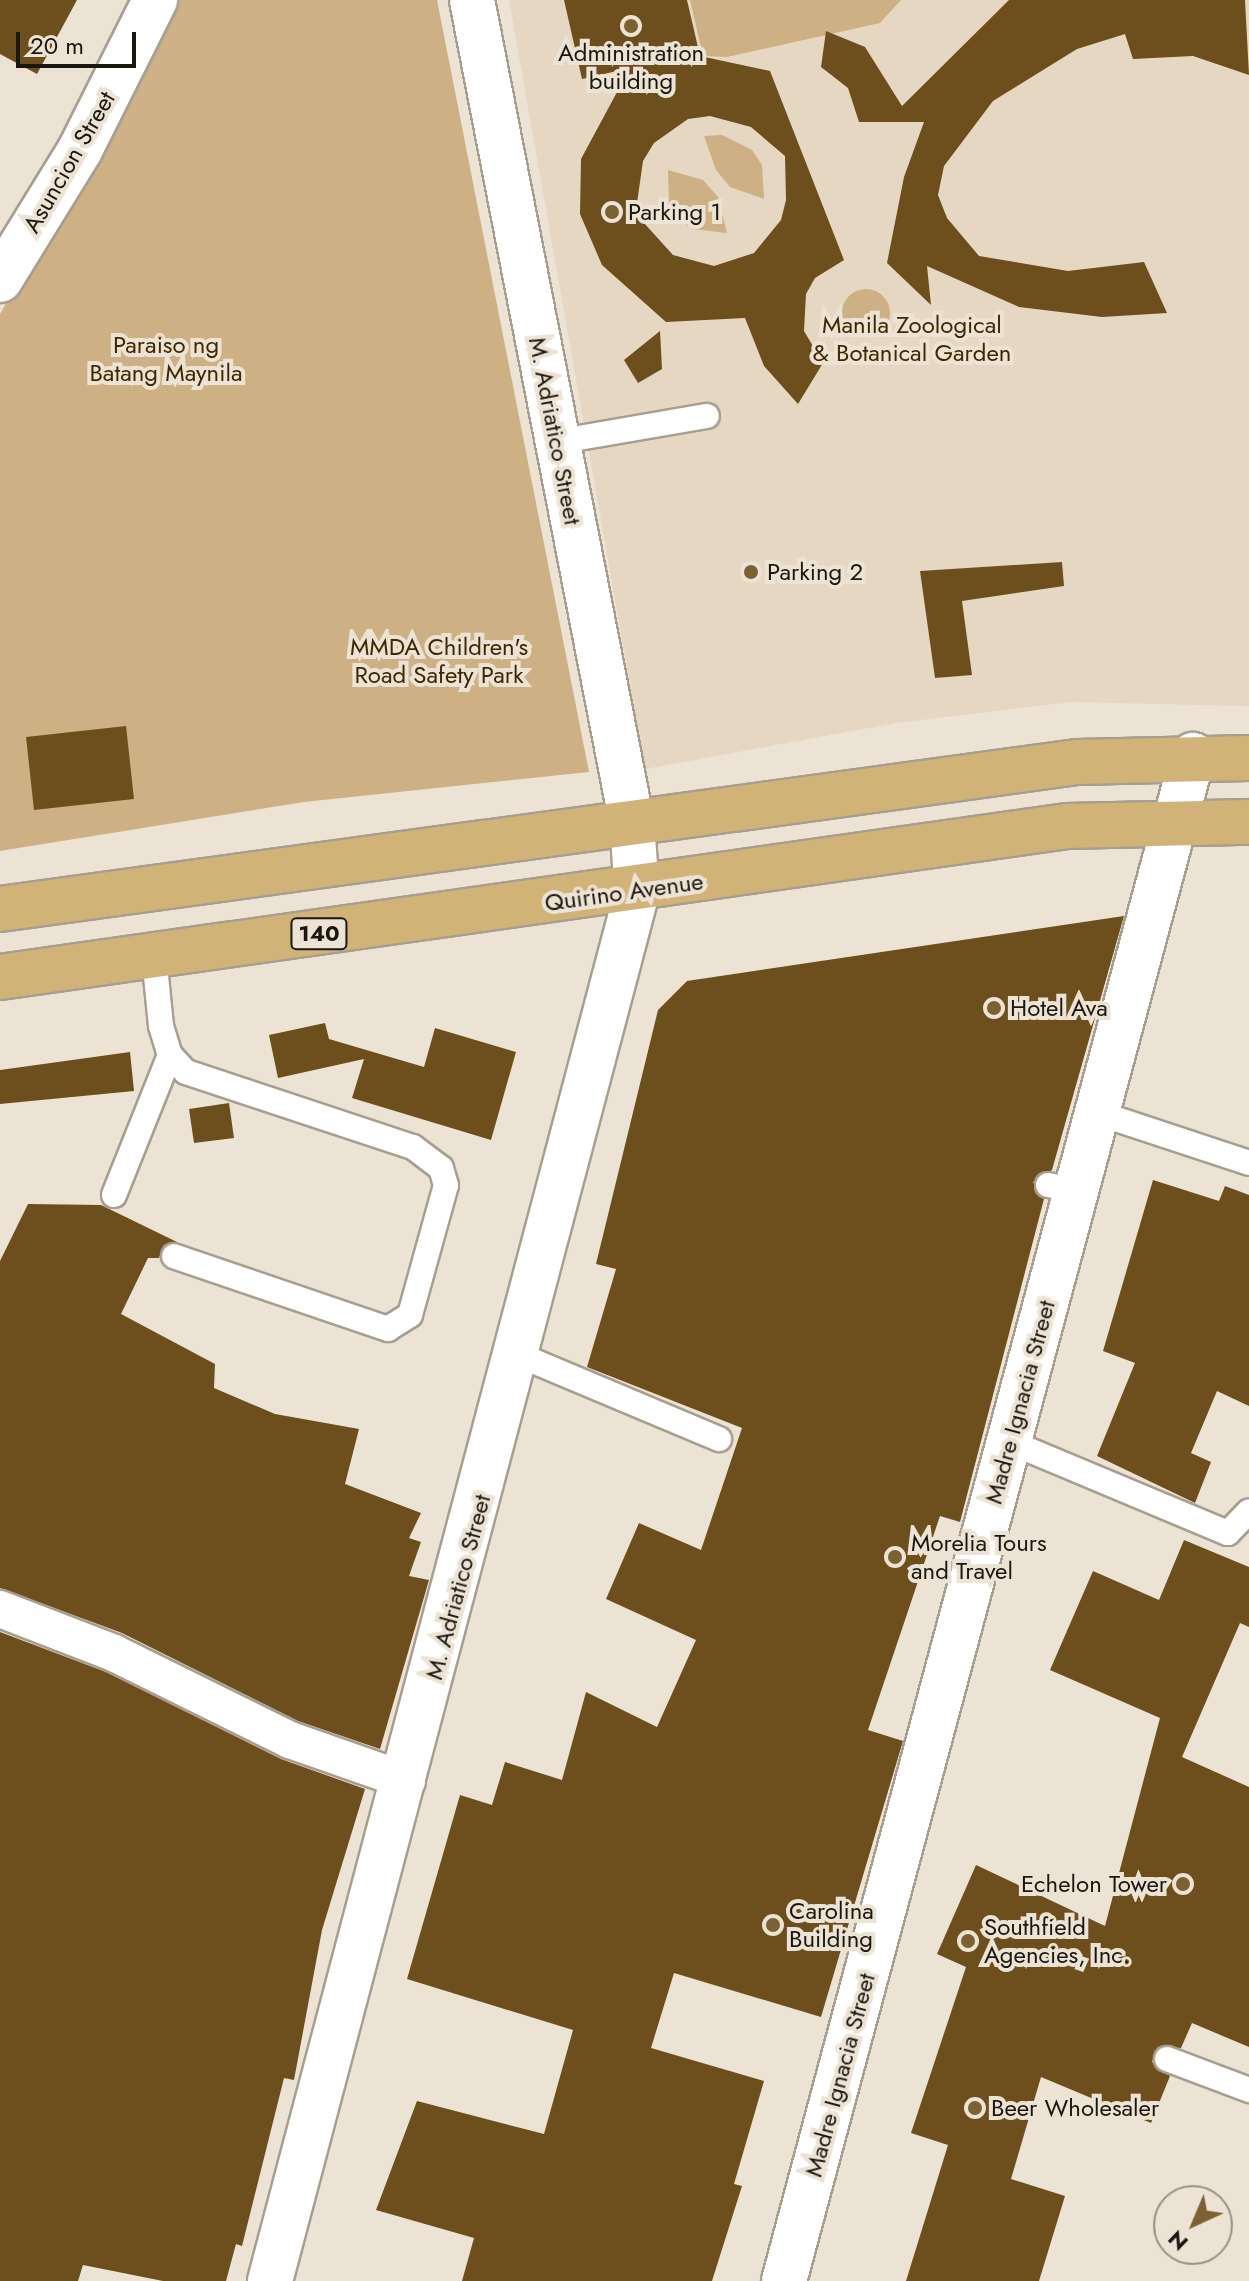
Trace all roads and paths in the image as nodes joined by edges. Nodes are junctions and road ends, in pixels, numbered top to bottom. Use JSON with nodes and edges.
{"nodes":[{"id":1,"x":155,"y":0,"type":"edge"},
{"id":2,"x":472,"y":0,"type":"edge"},
{"id":3,"x":0,"y":280,"type":"edge"},
{"id":4,"x":707,"y":416,"type":"dead end"},
{"id":5,"x":556,"y":442,"type":"junction"},
{"id":6,"x":1193,"y":755,"type":"junction"},
{"id":7,"x":1249,"y":758,"type":"edge"},
{"id":8,"x":1177,"y":819,"type":"junction"},
{"id":9,"x":1249,"y":822,"type":"edge"},
{"id":10,"x":635,"y":859,"type":"junction"},
{"id":11,"x":0,"y":909,"type":"edge"},
{"id":12,"x":154,"y":956,"type":"junction"},
{"id":13,"x":0,"y":977,"type":"edge"},
{"id":14,"x":170,"y":1055,"type":"junction"},
{"id":15,"x":1098,"y":1113,"type":"junction"},
{"id":16,"x":1249,"y":1163,"type":"edge"},
{"id":17,"x":114,"y":1195,"type":"dead end"},
{"id":18,"x":174,"y":1256,"type":"dead end"},
{"id":19,"x":519,"y":1355,"type":"junction"},
{"id":20,"x":719,"y":1439,"type":"dead end"},
{"id":21,"x":1010,"y":1442,"type":"junction"},
{"id":22,"x":1249,"y":1511,"type":"edge"},
{"id":23,"x":0,"y":1609,"type":"edge"},
{"id":24,"x":407,"y":1781,"type":"junction"},
{"id":25,"x":1167,"y":2059,"type":"dead end"},
{"id":26,"x":1249,"y":2090,"type":"edge"},
{"id":27,"x":270,"y":2281,"type":"edge"},
{"id":28,"x":784,"y":2281,"type":"edge"}],
"edges":[{"from":1,"to":3,"type":"street","name":"Asuncion Street"},
{"from":2,"to":5,"type":"street","name":"M. Adriatico Street"},
{"from":4,"to":5,"type":"lane"},
{"from":5,"to":10,"type":"street","name":"M. Adriatico Street"},
{"from":6,"to":7,"type":"main road","name":"Quirino Avenue","number":"140"},
{"from":6,"to":8,"type":"street","name":"Madre Ignacia Street"},
{"from":6,"to":10,"type":"main road","name":"Quirino Avenue","number":"140"},
{"from":8,"to":9,"type":"main road","name":"Quirino Avenue","number":"140"},
{"from":8,"to":10,"type":"main road","name":"Quirino Avenue","number":"140"},
{"from":8,"to":15,"type":"street","name":"Madre Ignacia Street"},
{"from":10,"to":11,"type":"main road","name":"Quirino Avenue","number":"140"},
{"from":10,"to":12,"type":"main road","name":"Quirino Avenue","number":"140"},
{"from":10,"to":19,"type":"street","name":"M. Adriatico Street"},
{"from":12,"to":13,"type":"main road","name":"Quirino Avenue","number":"140"},
{"from":12,"to":14,"type":"lane"},
{"from":14,"to":17,"type":"lane"},
{"from":14,"to":18,"type":"lane"},
{"from":15,"to":16,"type":"lane"},
{"from":15,"to":21,"type":"street","name":"Madre Ignacia Street"},
{"from":19,"to":20,"type":"lane"},
{"from":19,"to":24,"type":"street","name":"M. Adriatico Street"},
{"from":21,"to":22,"type":"lane"},
{"from":21,"to":28,"type":"street","name":"Madre Ignacia Street"},
{"from":23,"to":24,"type":"street"},
{"from":24,"to":27,"type":"street","name":"M. Adriatico Street"},
{"from":25,"to":26,"type":"lane"}]}
